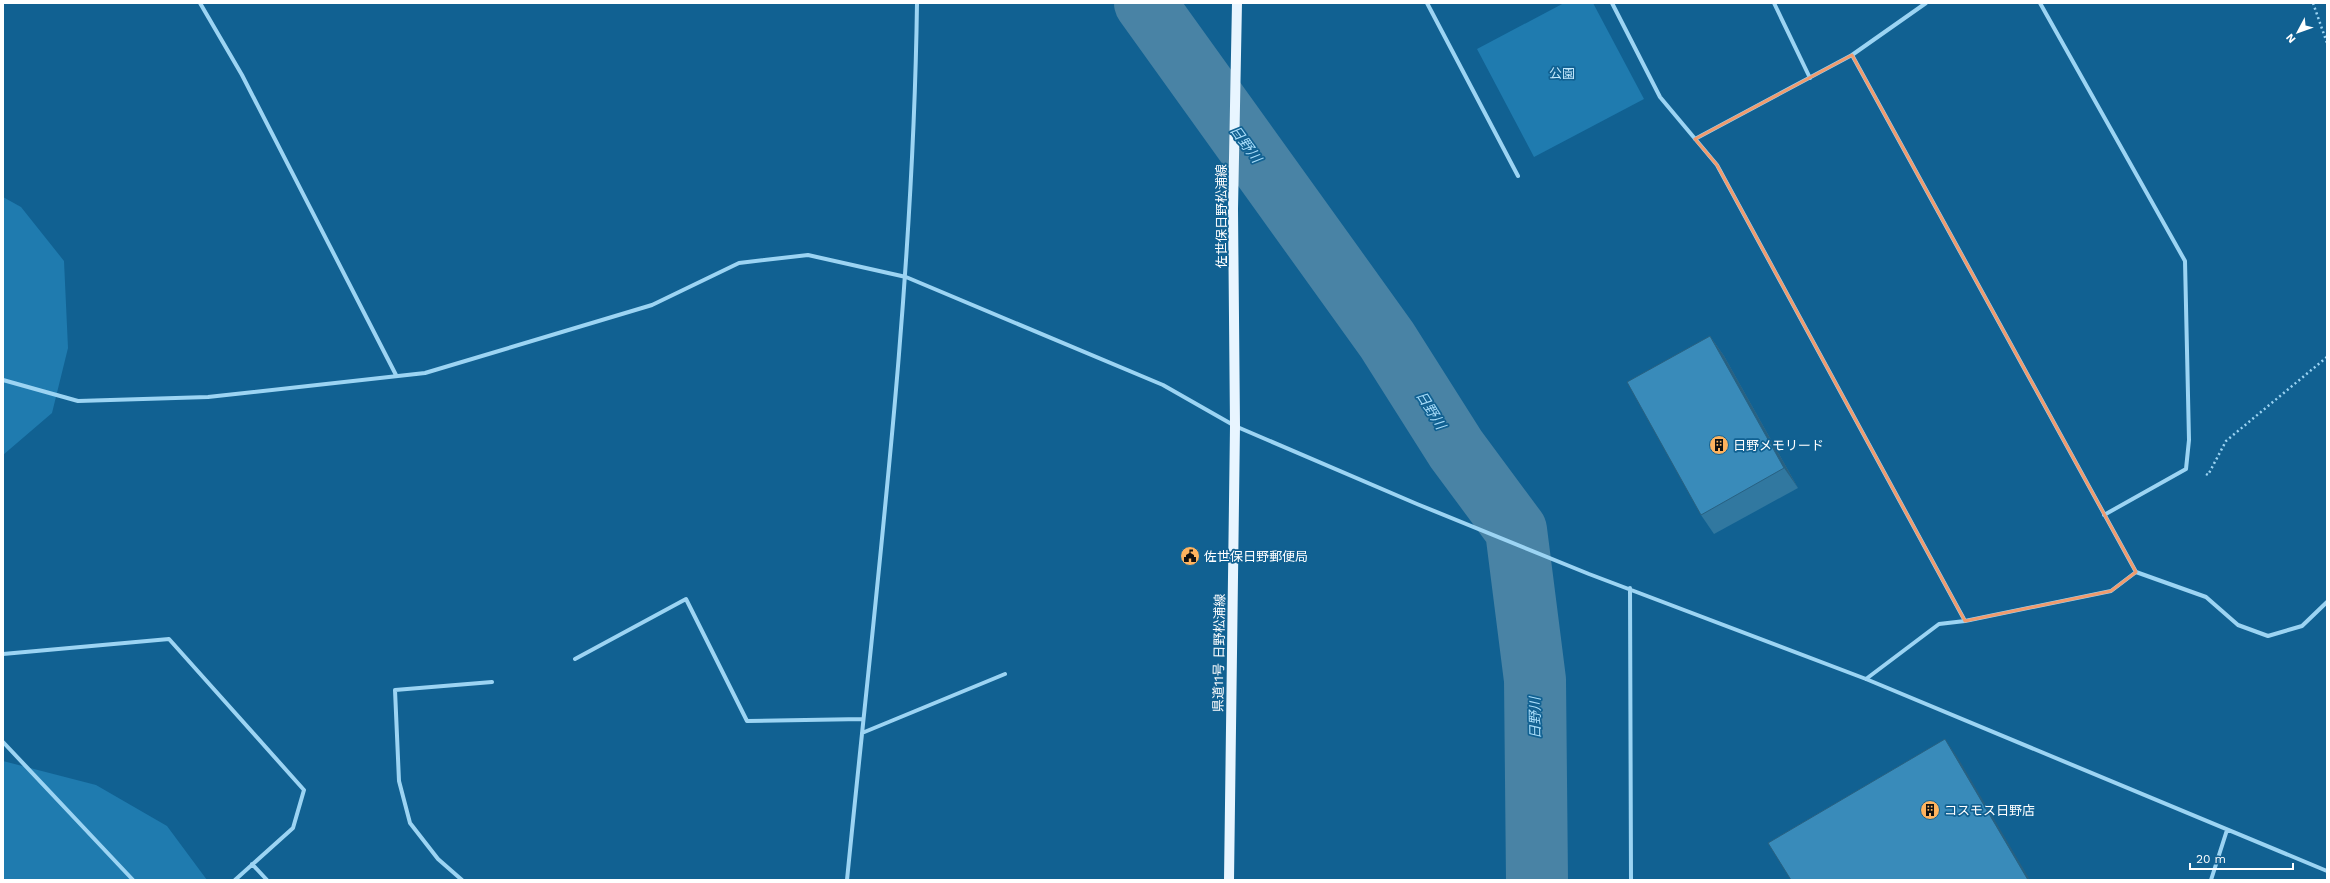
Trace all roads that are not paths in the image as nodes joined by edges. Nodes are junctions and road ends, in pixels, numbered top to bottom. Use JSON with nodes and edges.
{"nodes":[{"id":1,"x":200,"y":3,"type":"edge"},
{"id":2,"x":917,"y":3,"type":"edge"},
{"id":3,"x":1427,"y":3,"type":"edge"},
{"id":4,"x":1612,"y":3,"type":"edge"},
{"id":5,"x":1774,"y":3,"type":"edge"},
{"id":6,"x":1926,"y":3,"type":"edge"},
{"id":7,"x":2040,"y":3,"type":"edge"},
{"id":8,"x":1237,"y":4,"type":"edge"},
{"id":9,"x":1852,"y":55,"type":"junction"},
{"id":10,"x":1810,"y":78,"type":"junction"},
{"id":11,"x":1695,"y":139,"type":"junction"},
{"id":12,"x":1518,"y":176,"type":"dead end"},
{"id":13,"x":906,"y":278,"type":"junction"},
{"id":14,"x":396,"y":375,"type":"junction"},
{"id":15,"x":3,"y":380,"type":"edge"},
{"id":16,"x":1235,"y":426,"type":"junction"},
{"id":17,"x":2104,"y":515,"type":"junction"},
{"id":18,"x":2136,"y":572,"type":"junction"},
{"id":19,"x":1630,"y":588,"type":"junction"},
{"id":20,"x":2327,"y":602,"type":"edge"},
{"id":21,"x":1965,"y":621,"type":"junction"},
{"id":22,"x":3,"y":654,"type":"edge"},
{"id":23,"x":575,"y":659,"type":"dead end"},
{"id":24,"x":1005,"y":674,"type":"dead end"},
{"id":25,"x":1866,"y":679,"type":"junction"},
{"id":26,"x":492,"y":682,"type":"dead end"},
{"id":27,"x":863,"y":719,"type":"junction"},
{"id":28,"x":862,"y":733,"type":"junction"},
{"id":29,"x":3,"y":742,"type":"edge"},
{"id":30,"x":2228,"y":830,"type":"junction"},
{"id":31,"x":252,"y":864,"type":"junction"},
{"id":32,"x":2327,"y":872,"type":"edge"},
{"id":33,"x":133,"y":880,"type":"edge"},
{"id":34,"x":235,"y":880,"type":"edge"},
{"id":35,"x":267,"y":880,"type":"edge"},
{"id":36,"x":462,"y":880,"type":"edge"},
{"id":37,"x":847,"y":880,"type":"edge"},
{"id":38,"x":1229,"y":880,"type":"edge"},
{"id":39,"x":1632,"y":880,"type":"edge"},
{"id":40,"x":2211,"y":880,"type":"edge"}],
"edges":[{"from":1,"to":14,"type":"street"},
{"from":2,"to":13,"type":"street"},
{"from":3,"to":12,"type":"street"},
{"from":4,"to":11,"type":"street"},
{"from":5,"to":10,"type":"street"},
{"from":6,"to":9,"type":"street"},
{"from":7,"to":17,"type":"street"},
{"from":8,"to":16,"type":"main road","name":"佐世保日野松浦線"},
{"from":9,"to":10,"type":"street"},
{"from":9,"to":17,"type":"street"},
{"from":10,"to":11,"type":"street"},
{"from":11,"to":21,"type":"street"},
{"from":13,"to":14,"type":"street"},
{"from":13,"to":16,"type":"street"},
{"from":13,"to":27,"type":"street"},
{"from":14,"to":15,"type":"street"},
{"from":16,"to":19,"type":"street"},
{"from":16,"to":38,"type":"main road","name":"県道11号 日野松浦線"},
{"from":17,"to":18,"type":"street"},
{"from":18,"to":20,"type":"street"},
{"from":18,"to":21,"type":"street"},
{"from":19,"to":25,"type":"street"},
{"from":19,"to":39,"type":"street"},
{"from":21,"to":25,"type":"street"},
{"from":22,"to":31,"type":"street"},
{"from":23,"to":27,"type":"street"},
{"from":24,"to":28,"type":"street"},
{"from":25,"to":30,"type":"street"},
{"from":26,"to":36,"type":"street"},
{"from":27,"to":28,"type":"street"},
{"from":28,"to":37,"type":"street"},
{"from":29,"to":33,"type":"street"},
{"from":30,"to":32,"type":"street"},
{"from":30,"to":40,"type":"street"},
{"from":31,"to":34,"type":"street"},
{"from":31,"to":35,"type":"street"}]}
